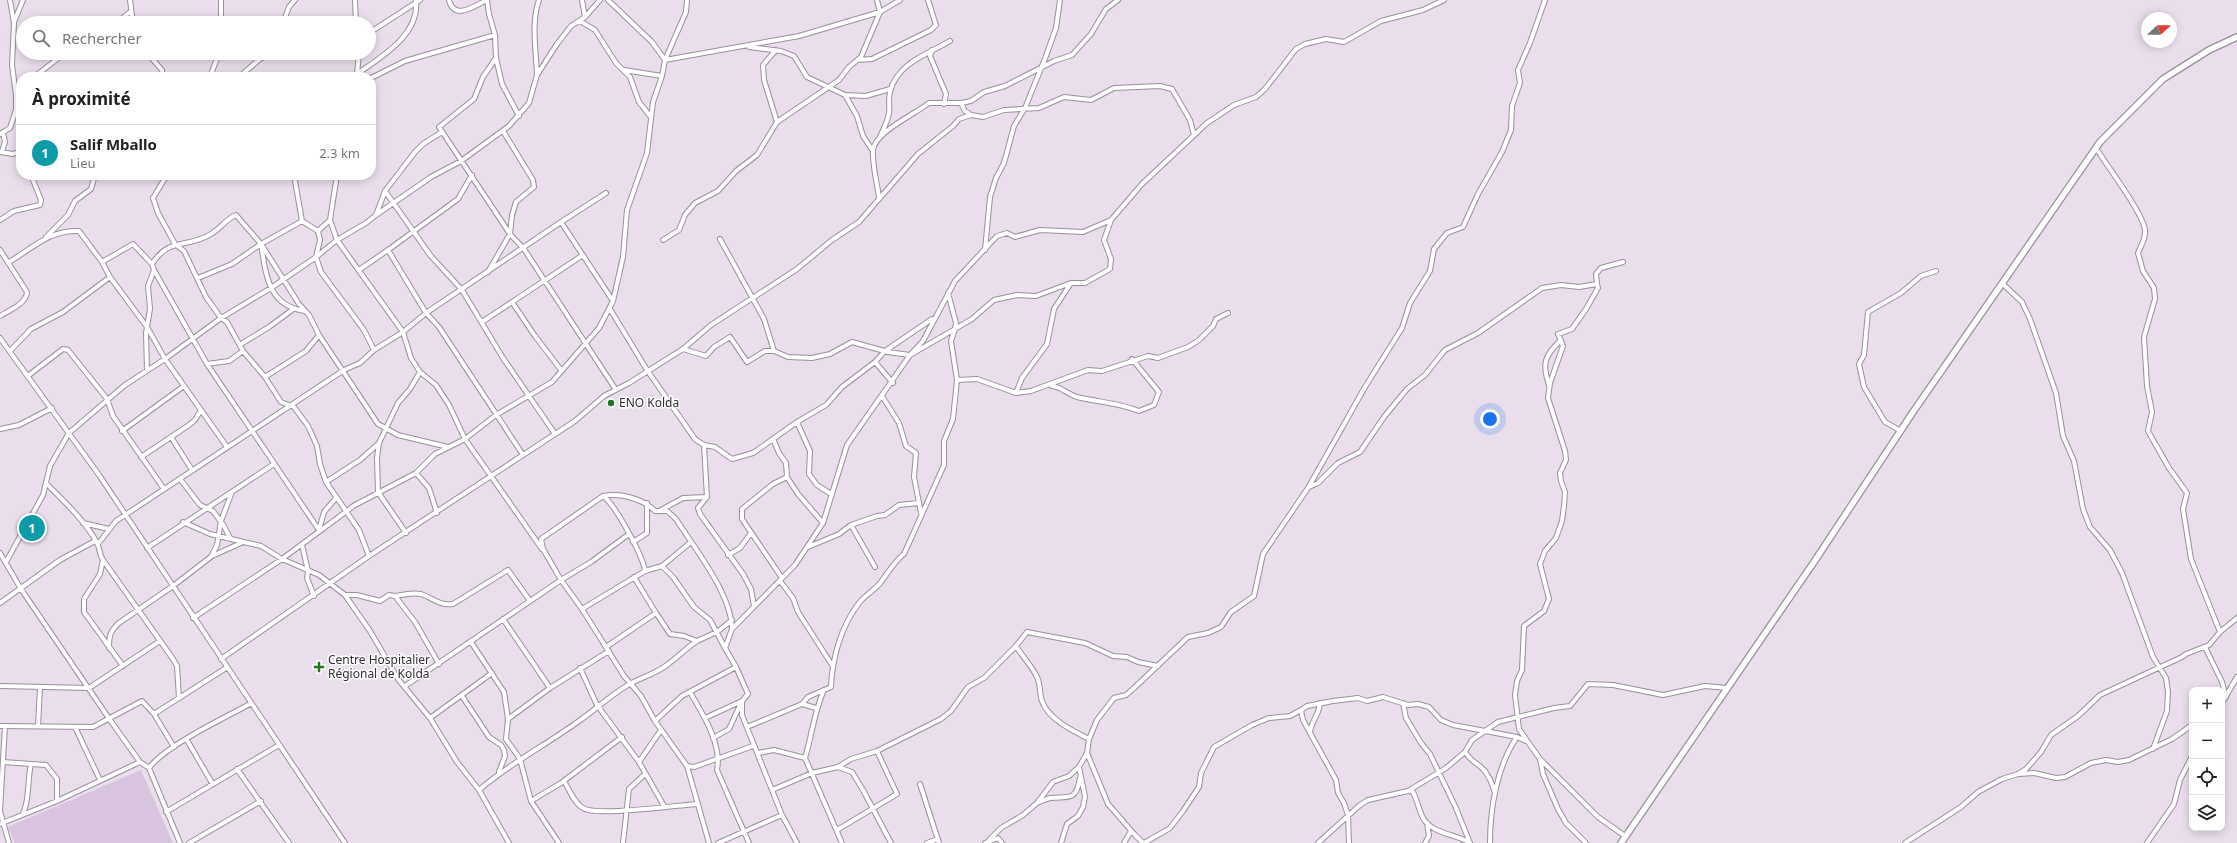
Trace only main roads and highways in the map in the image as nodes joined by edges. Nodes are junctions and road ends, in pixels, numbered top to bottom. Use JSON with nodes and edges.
{"nodes":[{"id":1,"x":2237,"y":37,"type":"edge"},
{"id":2,"x":1621,"y":843,"type":"edge"}],
"edges":[{"from":1,"to":2,"type":"main road"}]}
